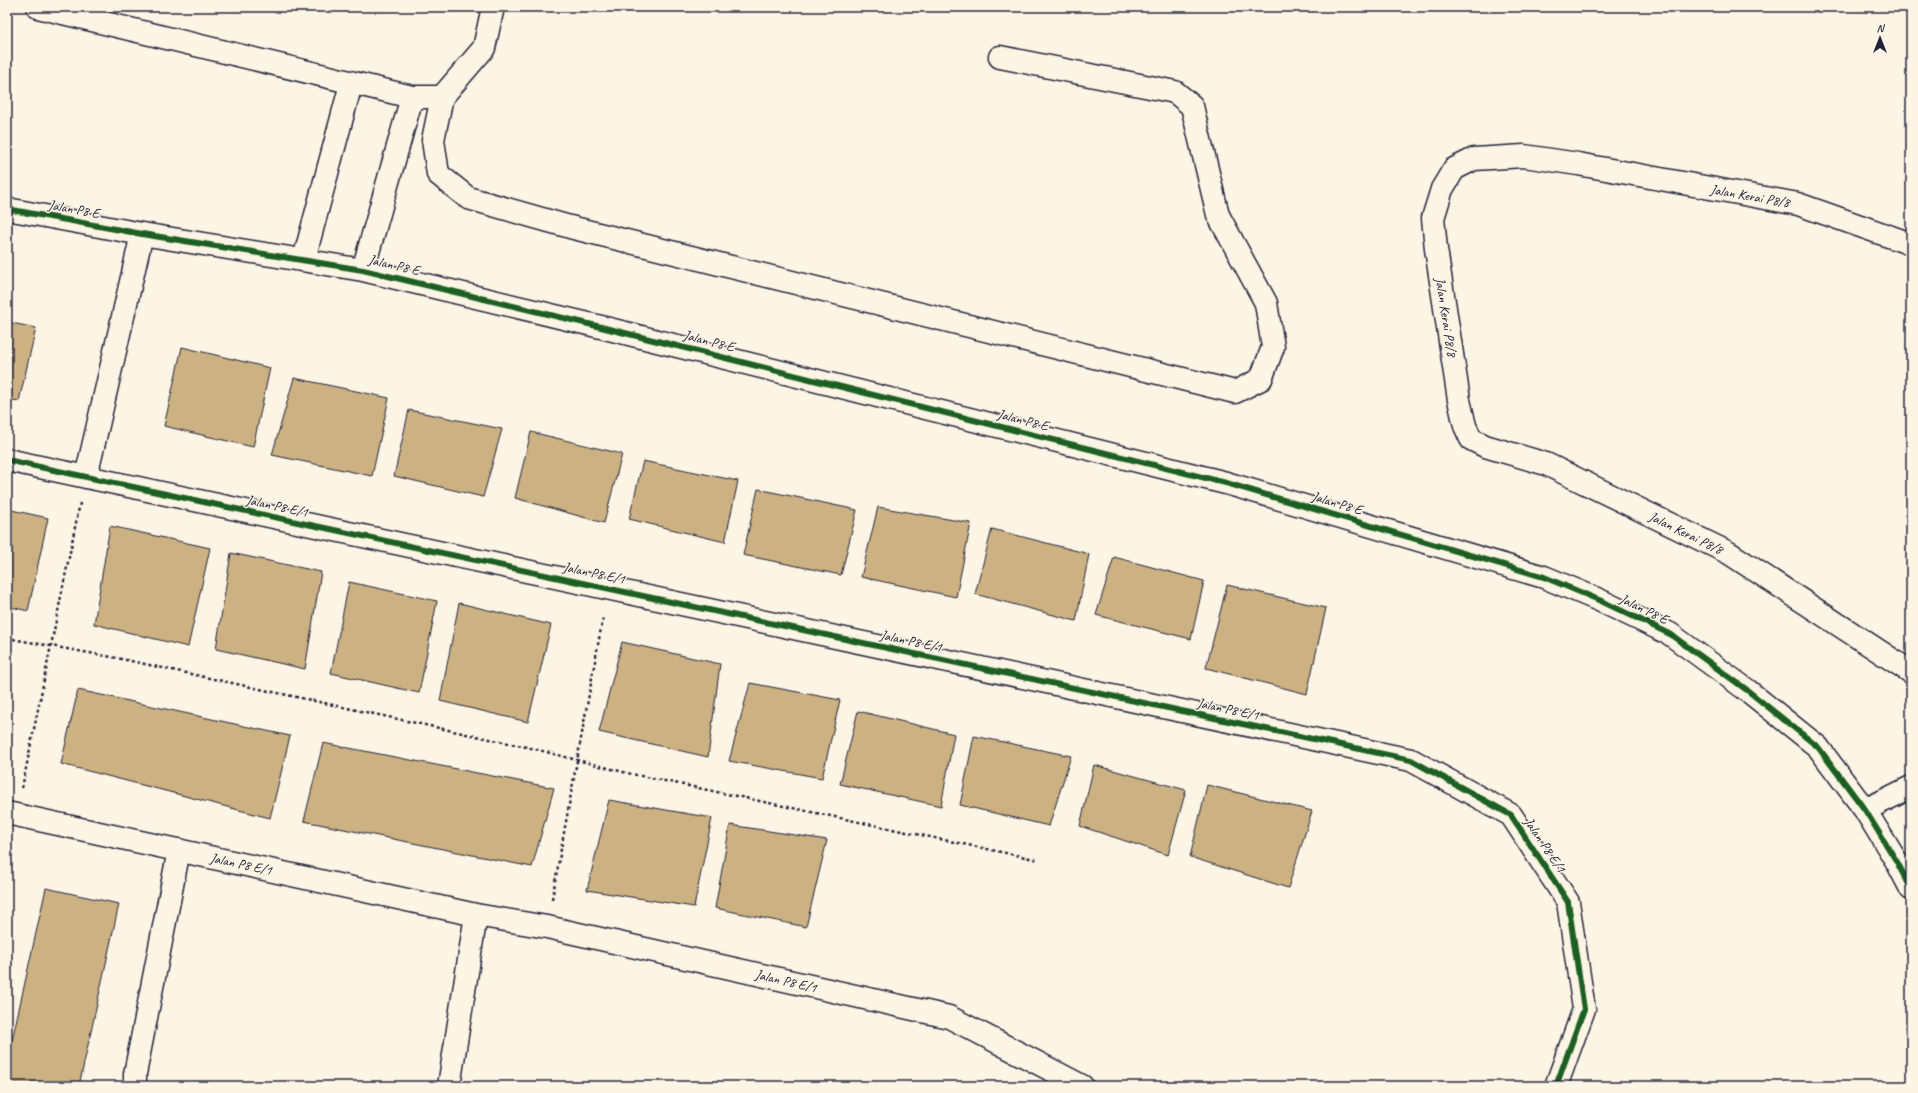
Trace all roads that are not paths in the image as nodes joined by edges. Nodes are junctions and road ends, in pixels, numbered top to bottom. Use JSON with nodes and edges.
{"nodes":[{"id":1,"x":38,"y":7,"type":"edge"},
{"id":2,"x":493,"y":7,"type":"edge"},
{"id":3,"x":1000,"y":57,"type":"dead end"},
{"id":4,"x":351,"y":84,"type":"junction"},
{"id":5,"x":442,"y":96,"type":"junction"},
{"id":6,"x":412,"y":97,"type":"junction"},
{"id":7,"x":7,"y":209,"type":"edge"},
{"id":8,"x":142,"y":234,"type":"junction"},
{"id":9,"x":1911,"y":244,"type":"edge"},
{"id":10,"x":304,"y":259,"type":"junction"},
{"id":11,"x":364,"y":270,"type":"junction"},
{"id":12,"x":7,"y":460,"type":"edge"},
{"id":13,"x":86,"y":477,"type":"junction"},
{"id":14,"x":1911,"y":672,"type":"edge"},
{"id":15,"x":1911,"y":787,"type":"edge"},
{"id":16,"x":1865,"y":810,"type":"junction"},
{"id":17,"x":12,"y":814,"type":"edge"},
{"id":18,"x":179,"y":850,"type":"junction"},
{"id":19,"x":1911,"y":889,"type":"edge"},
{"id":20,"x":476,"y":915,"type":"junction"},
{"id":21,"x":135,"y":1086,"type":"edge"},
{"id":22,"x":449,"y":1086,"type":"edge"},
{"id":23,"x":1082,"y":1086,"type":"edge"},
{"id":24,"x":1556,"y":1086,"type":"edge"}],
"edges":[{"from":1,"to":4,"type":"street"},
{"from":2,"to":5,"type":"street"},
{"from":3,"to":5,"type":"street"},
{"from":4,"to":6,"type":"street"},
{"from":4,"to":10,"type":"street"},
{"from":5,"to":6,"type":"street"},
{"from":6,"to":11,"type":"street"},
{"from":7,"to":8,"type":"street","name":"Jalan P8 E"},
{"from":8,"to":10,"type":"street","name":"Jalan P8 E"},
{"from":8,"to":13,"type":"street"},
{"from":9,"to":14,"type":"street","name":"Jalan Kerai P8/8"},
{"from":10,"to":11,"type":"street","name":"Jalan P8 E"},
{"from":11,"to":16,"type":"street","name":"Jalan P8 E"},
{"from":12,"to":13,"type":"street","name":"Jalan P8 E/1"},
{"from":13,"to":24,"type":"street","name":"Jalan P8 E/1"},
{"from":15,"to":16,"type":"street"},
{"from":16,"to":19,"type":"street","name":"Jalan P8 E"},
{"from":17,"to":18,"type":"street","name":"Jalan P8 E/1"},
{"from":18,"to":20,"type":"street","name":"Jalan P8 E/1"},
{"from":18,"to":21,"type":"street"},
{"from":20,"to":22,"type":"street"},
{"from":20,"to":23,"type":"street","name":"Jalan P8 E/1"}]}
